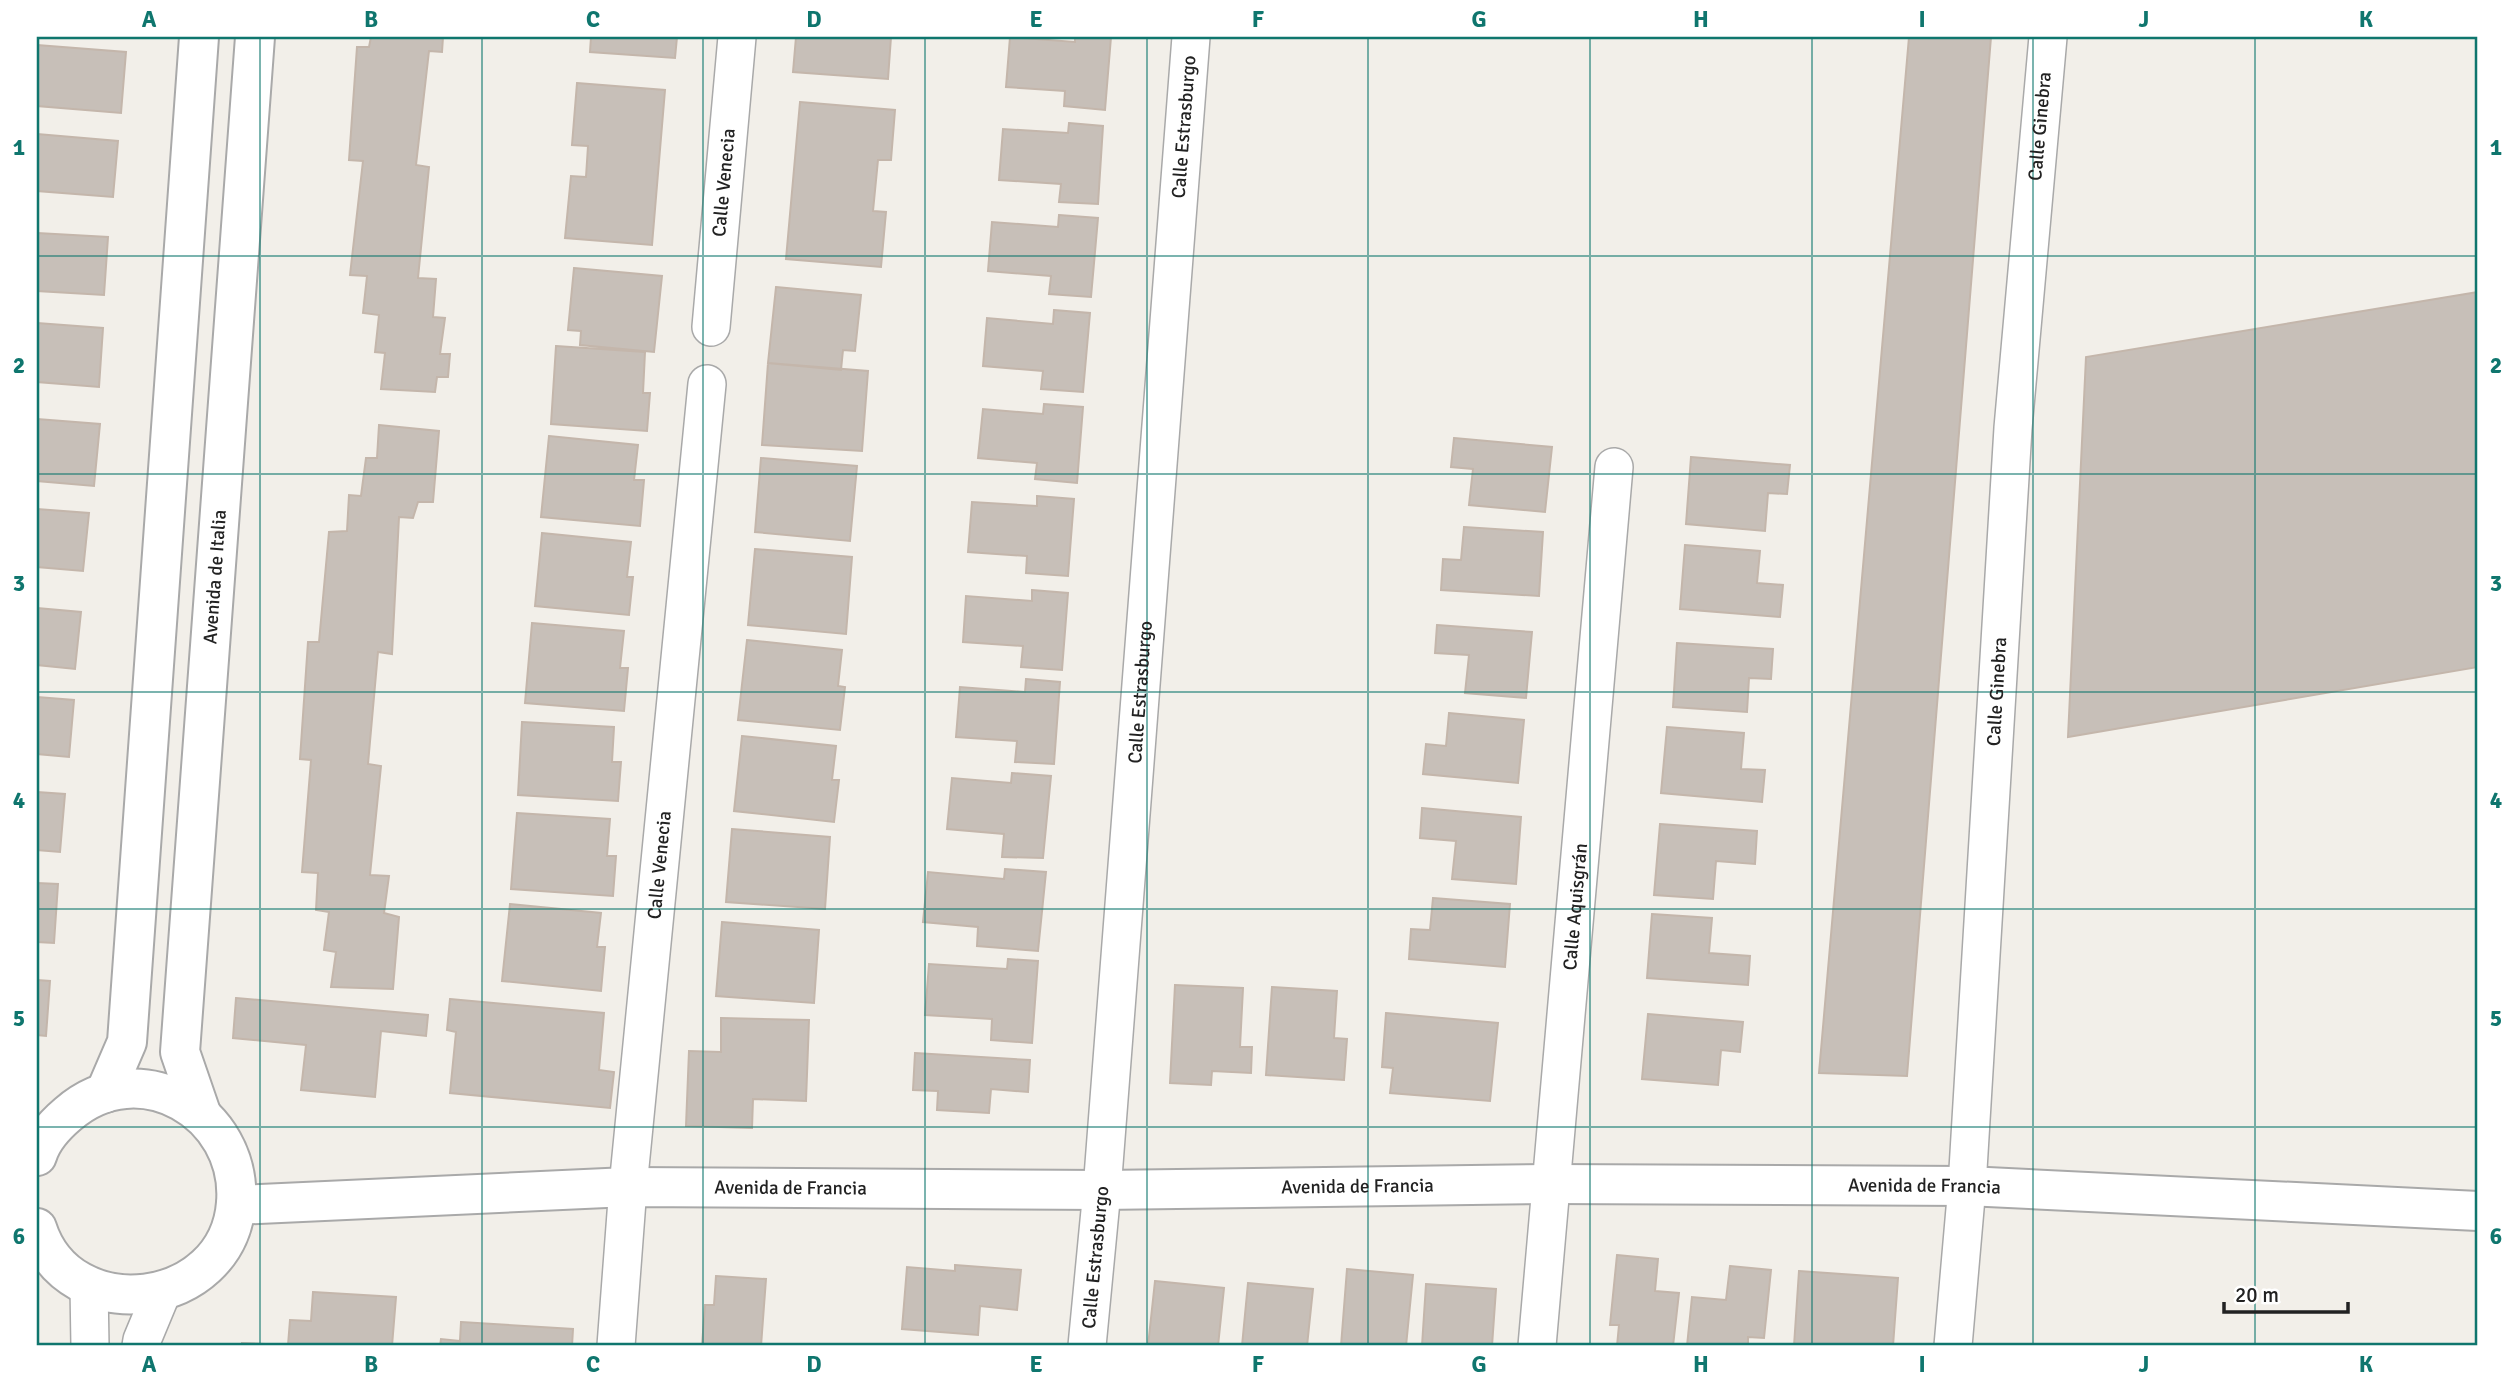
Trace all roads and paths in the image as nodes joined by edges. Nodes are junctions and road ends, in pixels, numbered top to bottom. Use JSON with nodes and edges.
{"nodes":[{"id":1,"x":199,"y":37,"type":"edge"},
{"id":2,"x":255,"y":37,"type":"edge"},
{"id":3,"x":737,"y":37,"type":"edge"},
{"id":4,"x":1191,"y":37,"type":"edge"},
{"id":5,"x":2048,"y":37,"type":"edge"},
{"id":6,"x":711,"y":327,"type":"dead end"},
{"id":7,"x":707,"y":384,"type":"dead end"},
{"id":8,"x":1614,"y":467,"type":"dead end"},
{"id":9,"x":105,"y":1093,"type":"junction"},
{"id":10,"x":201,"y":1113,"type":"junction"},
{"id":11,"x":37,"y":1156,"type":"edge"},
{"id":12,"x":1551,"y":1185,"type":"junction"},
{"id":13,"x":1967,"y":1186,"type":"junction"},
{"id":14,"x":628,"y":1187,"type":"junction"},
{"id":15,"x":1102,"y":1190,"type":"junction"},
{"id":16,"x":236,"y":1205,"type":"junction"},
{"id":17,"x":2478,"y":1211,"type":"edge"},
{"id":18,"x":37,"y":1228,"type":"edge"},
{"id":19,"x":89,"y":1286,"type":"junction"},
{"id":20,"x":162,"y":1292,"type":"junction"},
{"id":21,"x":90,"y":1346,"type":"edge"},
{"id":22,"x":141,"y":1346,"type":"edge"},
{"id":23,"x":616,"y":1346,"type":"edge"},
{"id":24,"x":1087,"y":1346,"type":"edge"},
{"id":25,"x":1537,"y":1346,"type":"edge"},
{"id":26,"x":1953,"y":1346,"type":"edge"}],
"edges":[{"from":1,"to":9,"type":"street"},
{"from":2,"to":10,"type":"street","name":"Avenida de Italia"},
{"from":3,"to":6,"type":"street","name":"Calle Venecia"},
{"from":4,"to":15,"type":"street","name":"Calle Estrasburgo"},
{"from":5,"to":13,"type":"street","name":"Calle Ginebra"},
{"from":7,"to":14,"type":"street","name":"Calle Venecia"},
{"from":8,"to":12,"type":"street","name":"Calle Aquisgrán"},
{"from":9,"to":10,"type":"street"},
{"from":9,"to":11,"type":"street"},
{"from":10,"to":16,"type":"street"},
{"from":12,"to":13,"type":"street","name":"Avenida de Francia"},
{"from":12,"to":15,"type":"street","name":"Avenida de Francia"},
{"from":12,"to":25,"type":"street","name":"Calle Aquisgrán"},
{"from":13,"to":17,"type":"street","name":"Avenida de Francia"},
{"from":13,"to":26,"type":"street","name":"Calle Ginebra"},
{"from":14,"to":15,"type":"street","name":"Avenida de Francia"},
{"from":14,"to":16,"type":"street","name":"Avenida de Francia"},
{"from":14,"to":23,"type":"street","name":"Calle Venecia"},
{"from":15,"to":24,"type":"street","name":"Calle Estrasburgo"},
{"from":16,"to":20,"type":"street"},
{"from":18,"to":19,"type":"street"},
{"from":19,"to":20,"type":"street"},
{"from":19,"to":21,"type":"street"},
{"from":20,"to":22,"type":"street"}]}
